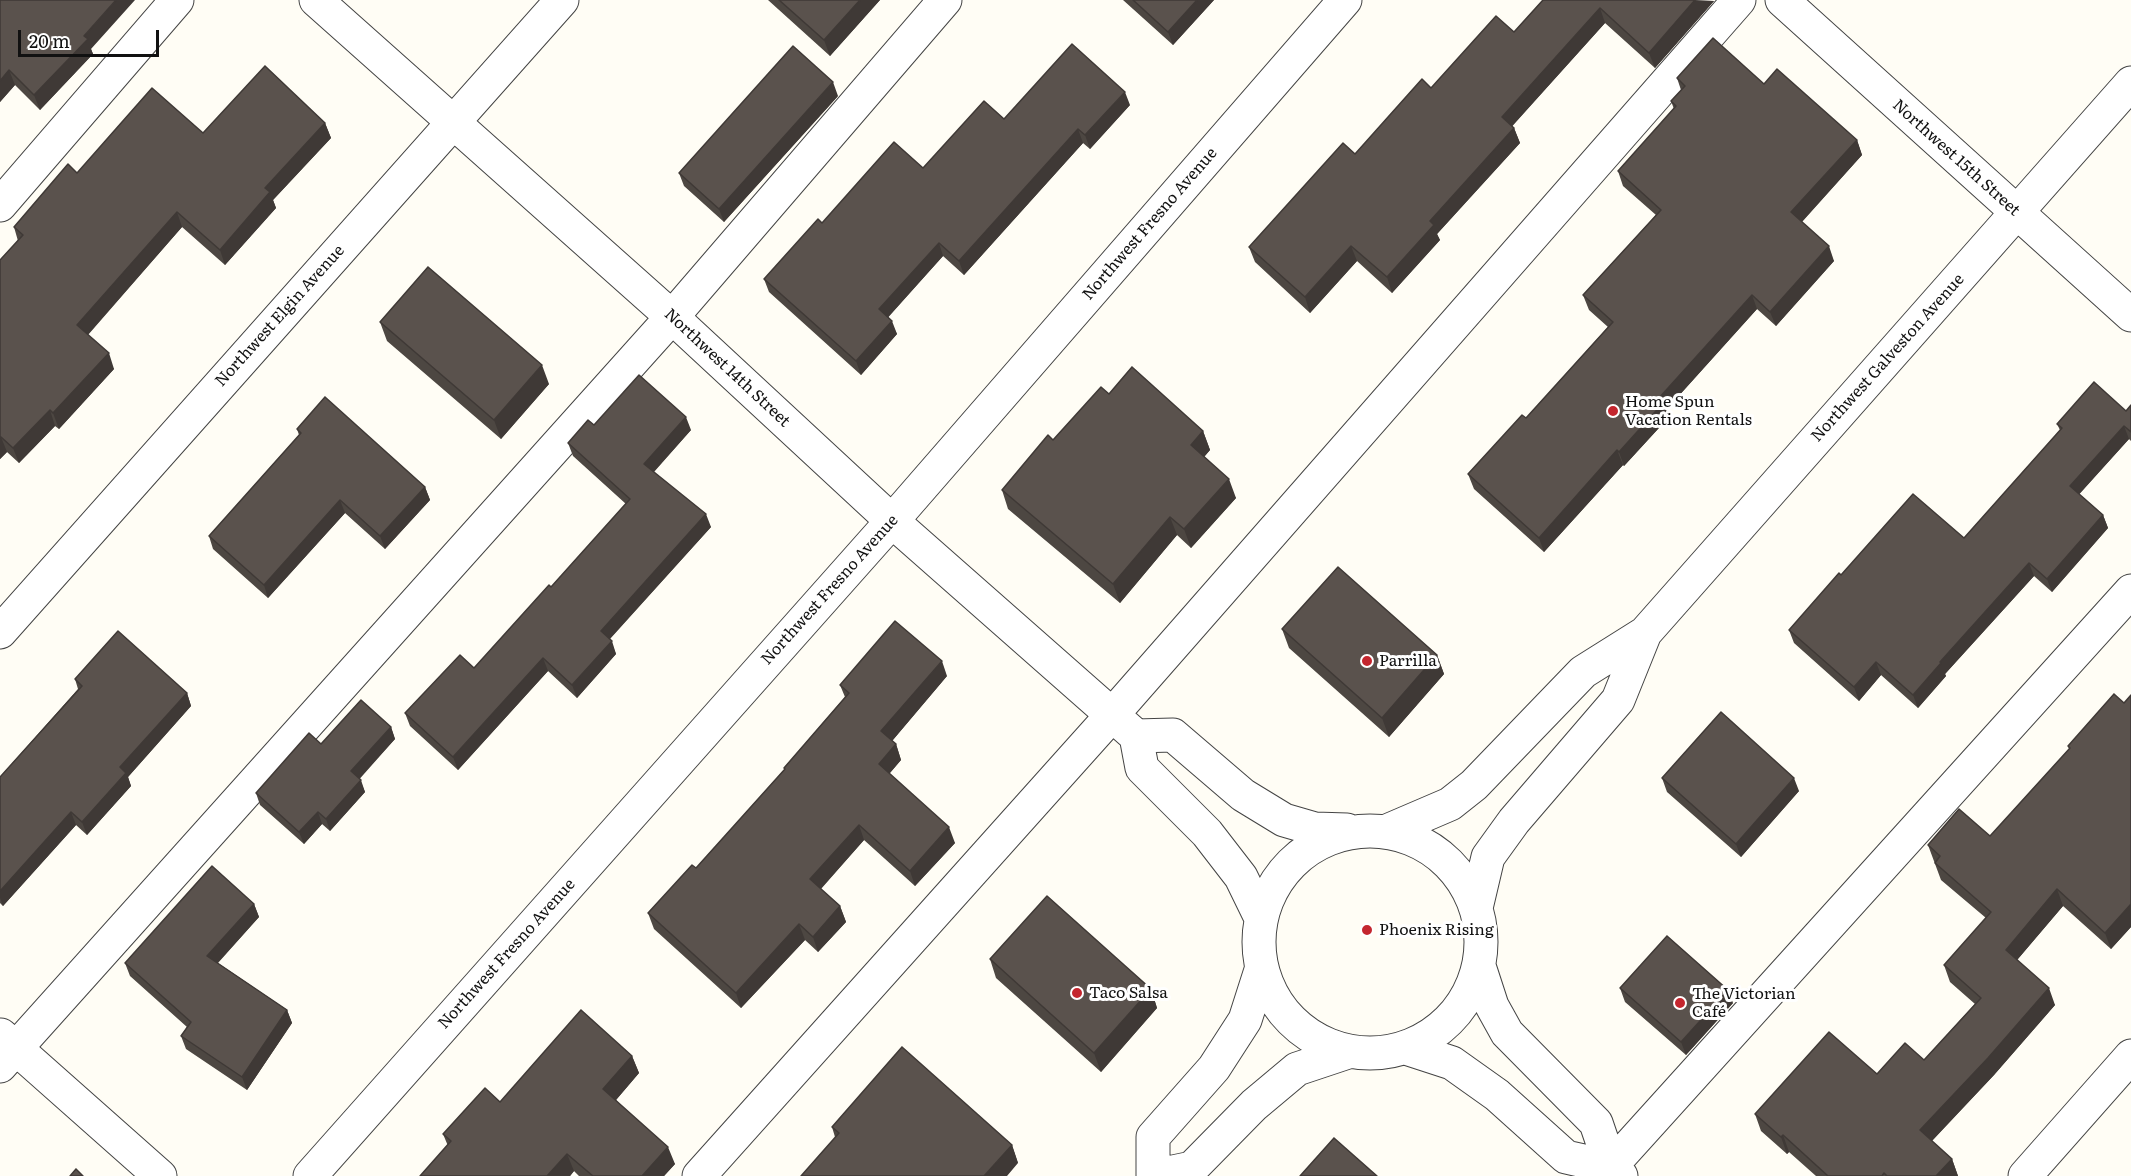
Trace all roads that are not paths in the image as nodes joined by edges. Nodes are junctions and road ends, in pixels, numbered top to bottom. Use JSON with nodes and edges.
{"nodes":[{"id":1,"x":177,"y":0,"type":"edge"},
{"id":2,"x":316,"y":0,"type":"edge"},
{"id":3,"x":561,"y":0,"type":"edge"},
{"id":4,"x":945,"y":0,"type":"edge"},
{"id":5,"x":1345,"y":0,"type":"edge"},
{"id":6,"x":1739,"y":0,"type":"edge"},
{"id":7,"x":1782,"y":0,"type":"edge"},
{"id":8,"x":2131,"y":82,"type":"edge"},
{"id":9,"x":452,"y":122,"type":"junction"},
{"id":10,"x":0,"y":205,"type":"edge"},
{"id":11,"x":2017,"y":213,"type":"junction"},
{"id":12,"x":2131,"y":315,"type":"edge"},
{"id":13,"x":672,"y":317,"type":"junction"},
{"id":14,"x":892,"y":521,"type":"junction"},
{"id":15,"x":2131,"y":591,"type":"edge"},
{"id":16,"x":0,"y":632,"type":"edge"},
{"id":17,"x":1645,"y":633,"type":"junction"},
{"id":18,"x":1112,"y":715,"type":"junction"},
{"id":19,"x":1137,"y":736,"type":"junction"},
{"id":20,"x":1372,"y":831,"type":"junction"},
{"id":21,"x":1476,"y":908,"type":"junction"},
{"id":22,"x":1260,"y":916,"type":"junction"},
{"id":23,"x":1479,"y":966,"type":"junction"},
{"id":24,"x":1261,"y":970,"type":"junction"},
{"id":25,"x":1406,"y":1048,"type":"junction"},
{"id":26,"x":6,"y":1049,"type":"edge"},
{"id":27,"x":1348,"y":1052,"type":"junction"},
{"id":28,"x":2131,"y":1056,"type":"edge"},
{"id":29,"x":1612,"y":1173,"type":"edge"},
{"id":30,"x":160,"y":1176,"type":"edge"},
{"id":31,"x":310,"y":1176,"type":"edge"},
{"id":32,"x":699,"y":1176,"type":"edge"},
{"id":33,"x":1154,"y":1176,"type":"edge"},
{"id":34,"x":2025,"y":1176,"type":"edge"}],
"edges":[{"from":1,"to":10,"type":"street"},
{"from":2,"to":9,"type":"street","name":"Northwest 14th Street"},
{"from":3,"to":9,"type":"street","name":"Northwest Elgin Avenue"},
{"from":4,"to":13,"type":"street"},
{"from":5,"to":14,"type":"street","name":"Northwest Fresno Avenue"},
{"from":6,"to":18,"type":"street"},
{"from":7,"to":11,"type":"street","name":"Northwest 15th Street"},
{"from":8,"to":11,"type":"street","name":"Northwest Galveston Avenue"},
{"from":9,"to":13,"type":"street","name":"Northwest 14th Street"},
{"from":9,"to":16,"type":"street","name":"Northwest Elgin Avenue"},
{"from":11,"to":12,"type":"street","name":"Northwest 15th Street"},
{"from":11,"to":17,"type":"street","name":"Northwest Galveston Avenue"},
{"from":13,"to":14,"type":"street","name":"Northwest 14th Street"},
{"from":13,"to":26,"type":"street"},
{"from":14,"to":18,"type":"street","name":"Northwest 14th Street"},
{"from":14,"to":31,"type":"street","name":"Northwest Fresno Avenue"},
{"from":15,"to":29,"type":"street"},
{"from":17,"to":20,"type":"street","name":"Northwest Galveston Avenue"},
{"from":17,"to":21,"type":"street","name":"Northwest Galveston Avenue"},
{"from":18,"to":19,"type":"street","name":"Northwest 14th Street"},
{"from":18,"to":32,"type":"street"},
{"from":19,"to":20,"type":"street"},
{"from":19,"to":22,"type":"street"},
{"from":20,"to":21,"type":"street"},
{"from":20,"to":22,"type":"street","name":"Northwest Galveston Avenue"},
{"from":21,"to":23,"type":"street"},
{"from":22,"to":24,"type":"street"},
{"from":23,"to":25,"type":"street"},
{"from":23,"to":29,"type":"street"},
{"from":24,"to":27,"type":"street"},
{"from":24,"to":33,"type":"street"},
{"from":25,"to":27,"type":"street"},
{"from":25,"to":29,"type":"street"},
{"from":26,"to":30,"type":"street"},
{"from":27,"to":33,"type":"street"},
{"from":28,"to":34,"type":"street"}]}
